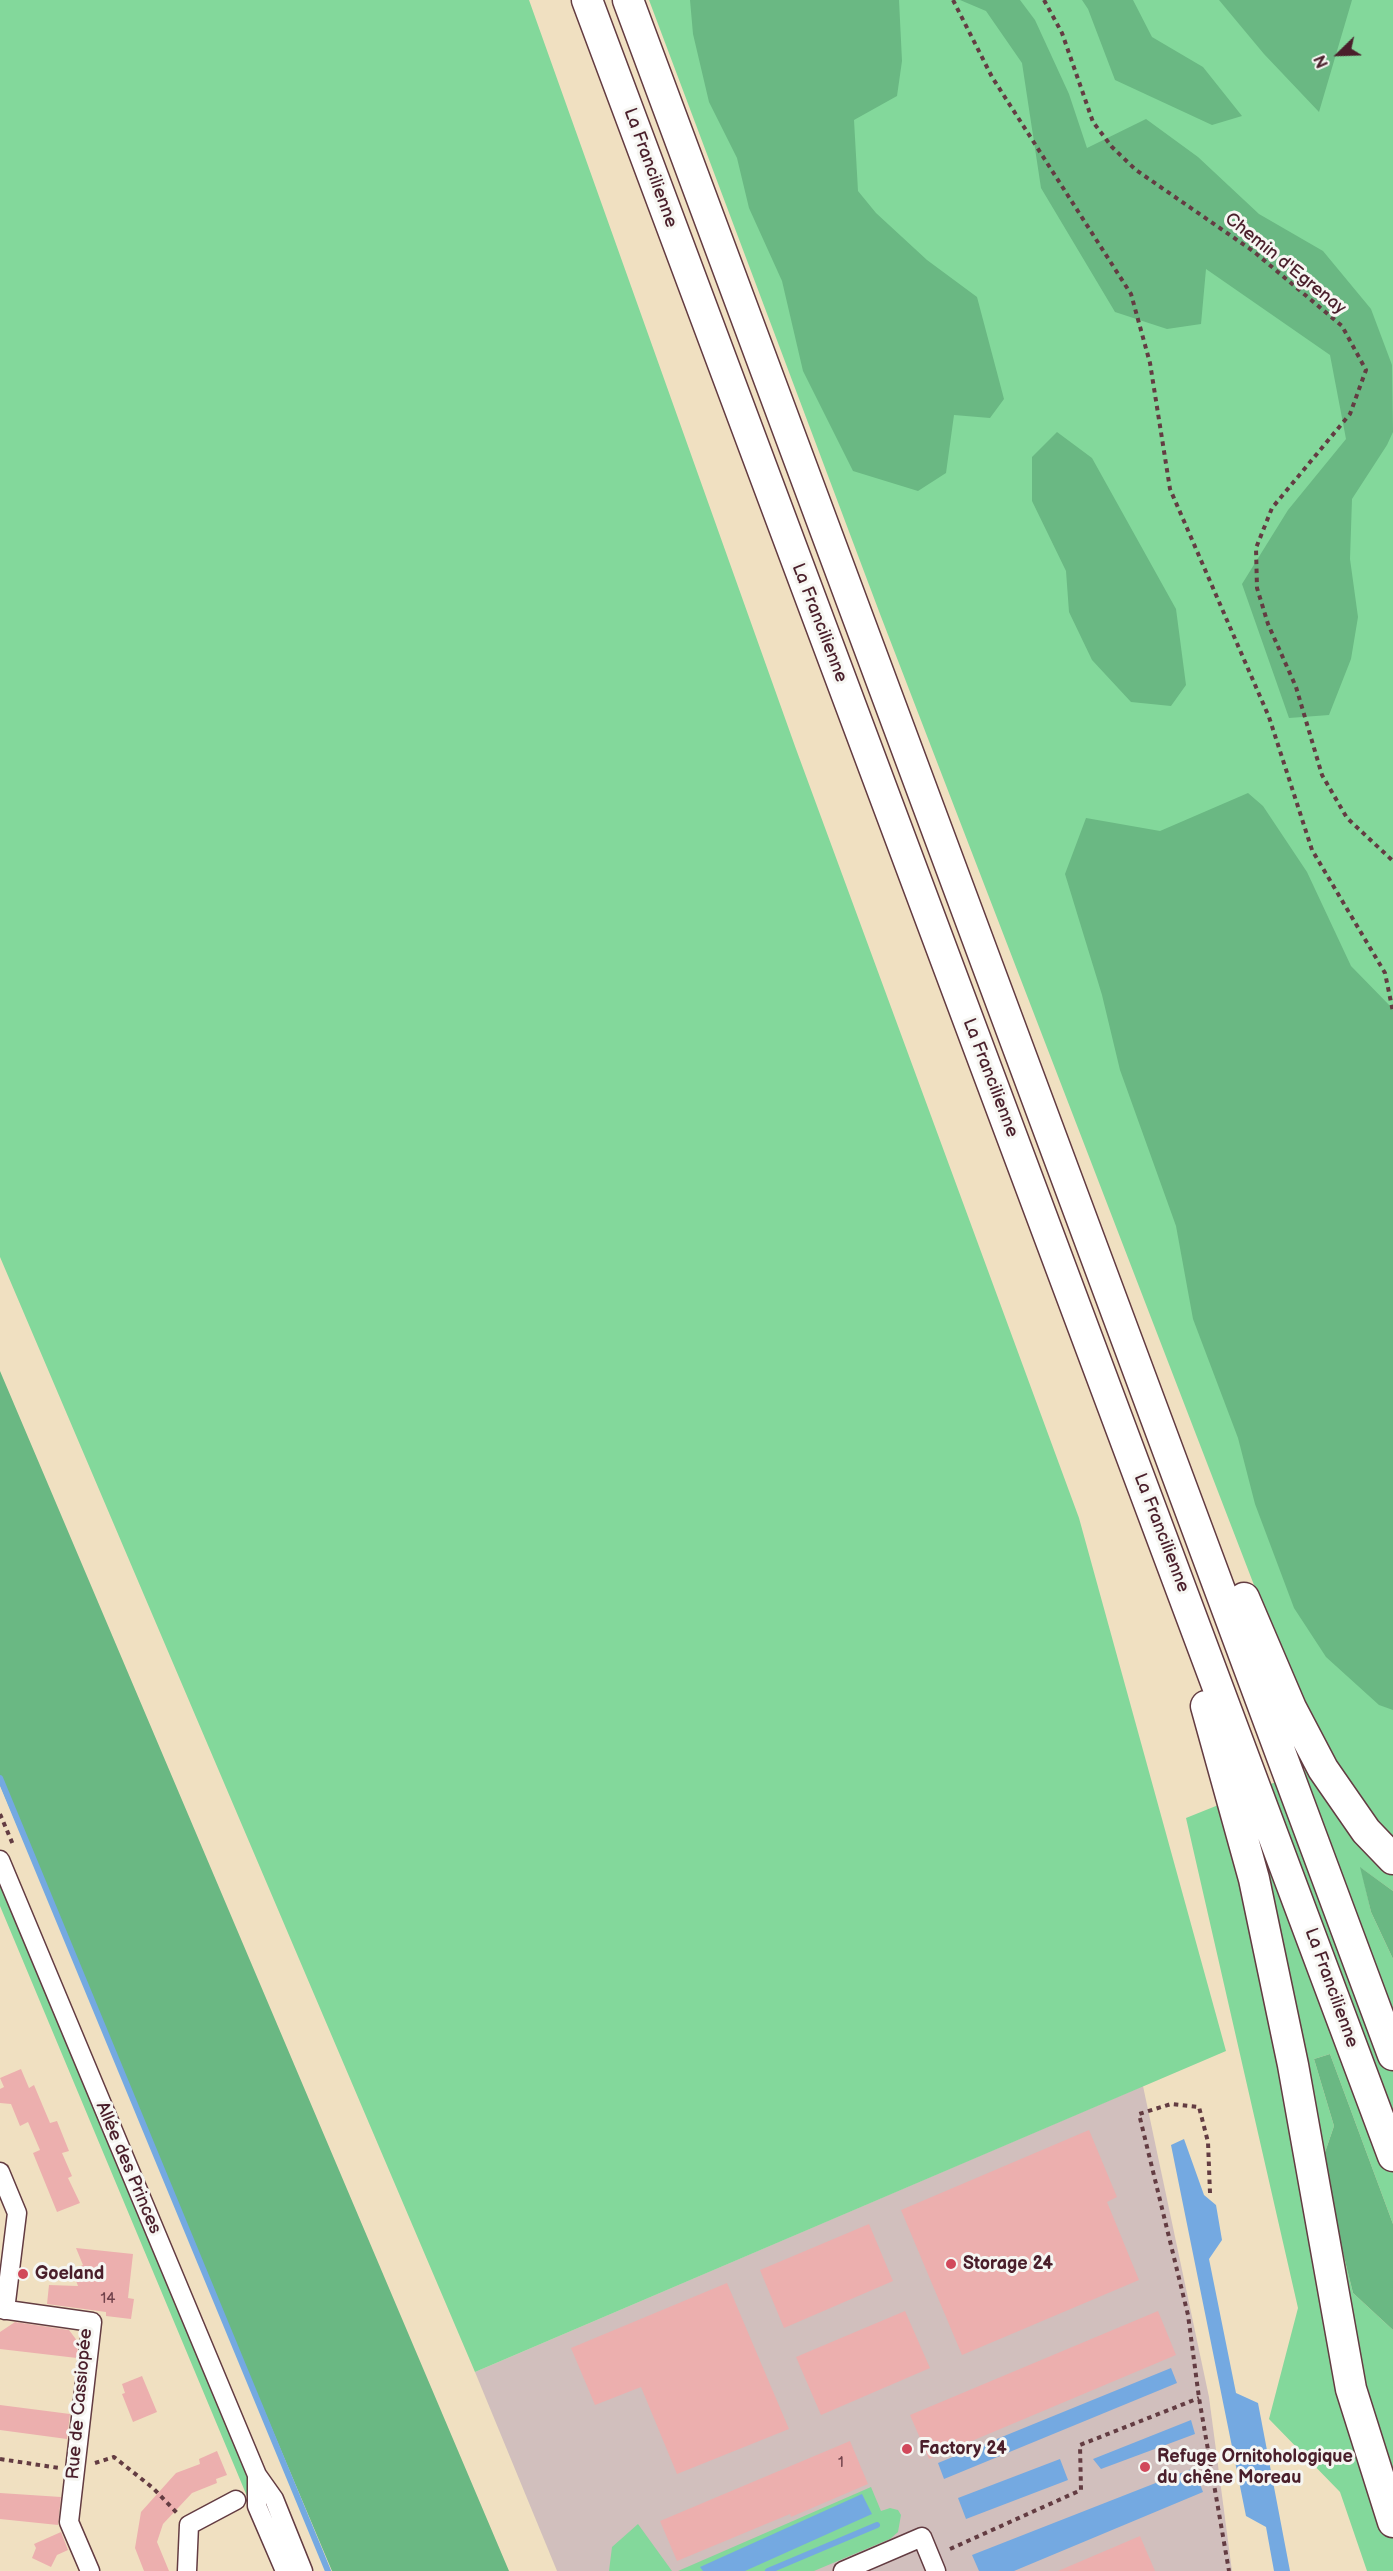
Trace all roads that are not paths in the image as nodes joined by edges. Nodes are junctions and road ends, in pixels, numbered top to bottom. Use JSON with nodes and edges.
{"nodes":[{"id":1,"x":587,"y":0,"type":"edge"},
{"id":2,"x":628,"y":0,"type":"edge"},
{"id":3,"x":1186,"y":1496,"type":"junction"},
{"id":4,"x":1203,"y":1644,"type":"junction"},
{"id":5,"x":1393,"y":1859,"type":"edge"},
{"id":6,"x":0,"y":1860,"type":"edge"},
{"id":7,"x":1393,"y":2055,"type":"edge"},
{"id":8,"x":1393,"y":2156,"type":"edge"},
{"id":9,"x":0,"y":2172,"type":"edge"},
{"id":10,"x":3,"y":2310,"type":"edge"},
{"id":11,"x":257,"y":2475,"type":"junction"},
{"id":12,"x":236,"y":2500,"type":"dead end"},
{"id":13,"x":1393,"y":2522,"type":"edge"},
{"id":14,"x":90,"y":2571,"type":"edge"},
{"id":15,"x":187,"y":2571,"type":"edge"},
{"id":16,"x":285,"y":2571,"type":"edge"},
{"id":17,"x":303,"y":2571,"type":"edge"},
{"id":18,"x":843,"y":2571,"type":"edge"},
{"id":19,"x":936,"y":2571,"type":"edge"}],
"edges":[{"from":1,"to":4,"type":"highway","name":"La Francilienne"},
{"from":2,"to":3,"type":"highway","name":"La Francilienne"},
{"from":3,"to":5,"type":"highway"},
{"from":3,"to":7,"type":"highway","name":"La Francilienne"},
{"from":4,"to":8,"type":"highway","name":"La Francilienne"},
{"from":4,"to":13,"type":"highway"},
{"from":6,"to":11,"type":"street","name":"Allée des Princes"},
{"from":9,"to":10,"type":"street"},
{"from":10,"to":14,"type":"street","name":"Rue de Cassiopée"},
{"from":11,"to":16,"type":"street","name":"Allée des Princes"},
{"from":11,"to":17,"type":"street","name":"Allée des Princes"},
{"from":12,"to":15,"type":"street"},
{"from":18,"to":19,"type":"street"}]}
